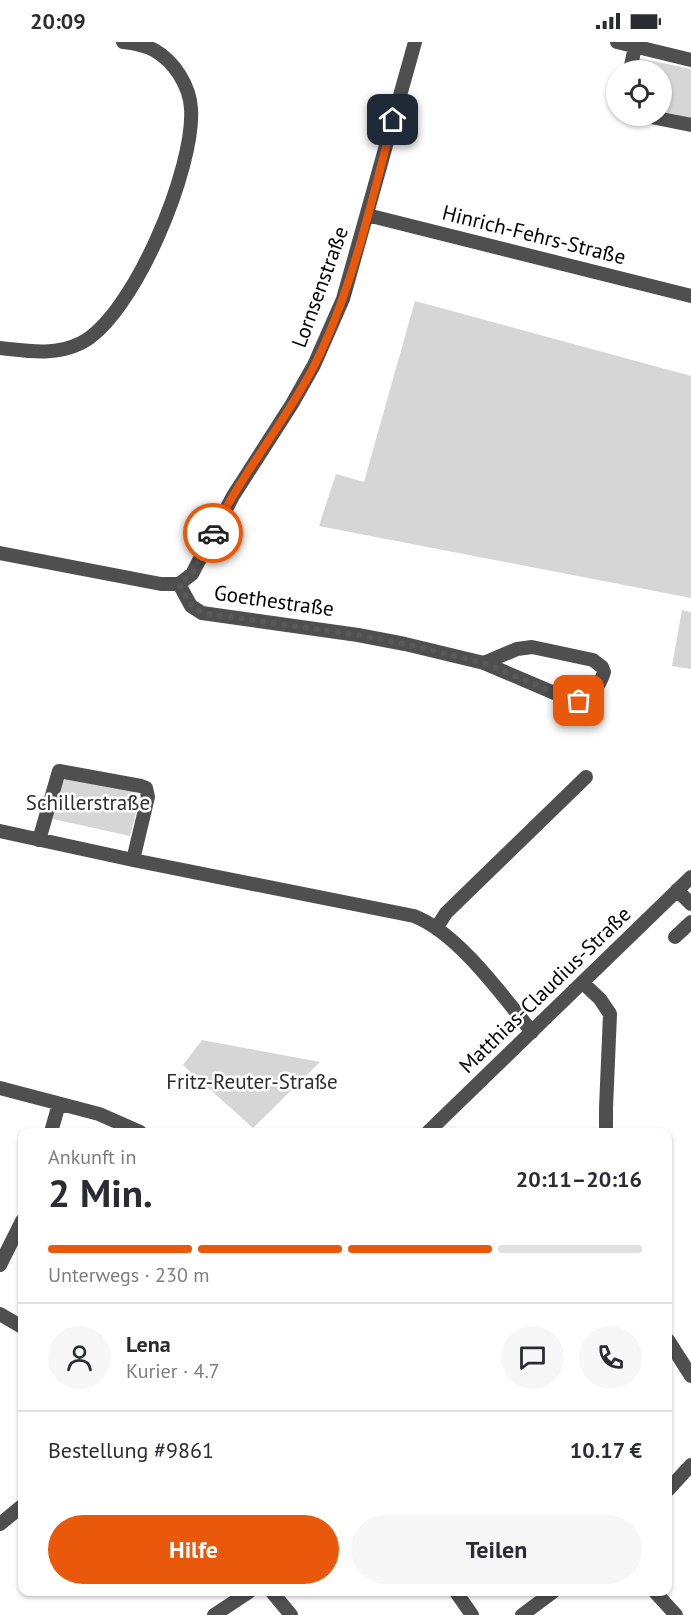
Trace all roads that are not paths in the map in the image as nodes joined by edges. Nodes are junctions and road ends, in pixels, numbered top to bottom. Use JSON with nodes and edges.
{"nodes":[{"id":1,"x":123,"y":42,"type":"edge"},
{"id":2,"x":414,"y":42,"type":"edge"},
{"id":3,"x":616,"y":42,"type":"edge"},
{"id":4,"x":635,"y":47,"type":"junction"},
{"id":5,"x":632,"y":60,"type":"edge"},
{"id":6,"x":691,"y":60,"type":"edge"},
{"id":7,"x":672,"y":121,"type":"edge"},
{"id":8,"x":691,"y":125,"type":"edge"},
{"id":9,"x":367,"y":215,"type":"junction"},
{"id":10,"x":691,"y":296,"type":"edge"},
{"id":11,"x":0,"y":348,"type":"edge"},
{"id":12,"x":0,"y":553,"type":"edge"},
{"id":13,"x":179,"y":584,"type":"junction"},
{"id":14,"x":484,"y":663,"type":"junction"},
{"id":15,"x":586,"y":777,"type":"dead end"},
{"id":16,"x":0,"y":831,"type":"edge"},
{"id":17,"x":39,"y":840,"type":"junction"},
{"id":18,"x":133,"y":860,"type":"junction"},
{"id":19,"x":691,"y":877,"type":"edge"},
{"id":20,"x":677,"y":890,"type":"junction"},
{"id":21,"x":691,"y":904,"type":"edge"},
{"id":22,"x":691,"y":922,"type":"edge"},
{"id":23,"x":437,"y":927,"type":"junction"},
{"id":24,"x":675,"y":937,"type":"dead end"},
{"id":25,"x":583,"y":983,"type":"junction"},
{"id":26,"x":532,"y":1032,"type":"junction"},
{"id":27,"x":0,"y":1088,"type":"edge"},
{"id":28,"x":59,"y":1104,"type":"junction"},
{"id":29,"x":52,"y":1128,"type":"edge"},
{"id":30,"x":131,"y":1128,"type":"edge"},
{"id":31,"x":432,"y":1128,"type":"edge"},
{"id":32,"x":606,"y":1128,"type":"edge"},
{"id":33,"x":18,"y":1229,"type":"edge"},
{"id":34,"x":0,"y":1265,"type":"edge"},
{"id":35,"x":11,"y":1321,"type":"edge"},
{"id":36,"x":0,"y":1330,"type":"edge"},
{"id":37,"x":672,"y":1346,"type":"edge"},
{"id":38,"x":691,"y":1376,"type":"edge"},
{"id":39,"x":691,"y":1466,"type":"edge"},
{"id":40,"x":672,"y":1486,"type":"edge"},
{"id":41,"x":18,"y":1509,"type":"edge"},
{"id":42,"x":0,"y":1524,"type":"edge"},
{"id":43,"x":243,"y":1596,"type":"edge"},
{"id":44,"x":275,"y":1596,"type":"edge"},
{"id":45,"x":459,"y":1596,"type":"edge"},
{"id":46,"x":548,"y":1596,"type":"edge"},
{"id":47,"x":659,"y":1596,"type":"edge"},
{"id":48,"x":214,"y":1615,"type":"edge"},
{"id":49,"x":291,"y":1615,"type":"edge"},
{"id":50,"x":472,"y":1615,"type":"edge"},
{"id":51,"x":522,"y":1615,"type":"edge"},
{"id":52,"x":676,"y":1615,"type":"edge"}],
"edges":[{"from":1,"to":11,"type":"street"},
{"from":2,"to":9,"type":"street","name":"Lornsenstraße"},
{"from":3,"to":4,"type":"street"},
{"from":4,"to":5,"type":"street"},
{"from":4,"to":6,"type":"street"},
{"from":7,"to":8,"type":"street"},
{"from":9,"to":10,"type":"street","name":"Hinrich-Fehrs-Straße"},
{"from":9,"to":13,"type":"street","name":"Lornsenstraße"},
{"from":12,"to":13,"type":"street"},
{"from":13,"to":14,"type":"street","name":"Goethestraße"},
{"from":14,"to":14,"type":"street","name":"Goethestraße"},
{"from":15,"to":23,"type":"street"},
{"from":16,"to":17,"type":"street"},
{"from":17,"to":18,"type":"street"},
{"from":17,"to":18,"type":"street"},
{"from":18,"to":23,"type":"street"},
{"from":19,"to":20,"type":"street","name":"Matthias-Claudius-Straße"},
{"from":20,"to":21,"type":"street"},
{"from":20,"to":25,"type":"street","name":"Matthias-Claudius-Straße"},
{"from":22,"to":24,"type":"street"},
{"from":23,"to":26,"type":"street"},
{"from":25,"to":26,"type":"street","name":"Matthias-Claudius-Straße"},
{"from":25,"to":32,"type":"street"},
{"from":26,"to":31,"type":"street","name":"Matthias-Claudius-Straße"},
{"from":27,"to":28,"type":"street"},
{"from":28,"to":29,"type":"street"},
{"from":28,"to":30,"type":"street"},
{"from":33,"to":34,"type":"street"},
{"from":35,"to":36,"type":"street"},
{"from":37,"to":38,"type":"street"},
{"from":39,"to":40,"type":"street"},
{"from":41,"to":42,"type":"street"},
{"from":43,"to":48,"type":"street"},
{"from":44,"to":49,"type":"street"},
{"from":45,"to":50,"type":"street"},
{"from":46,"to":51,"type":"street"},
{"from":47,"to":52,"type":"street"}]}
